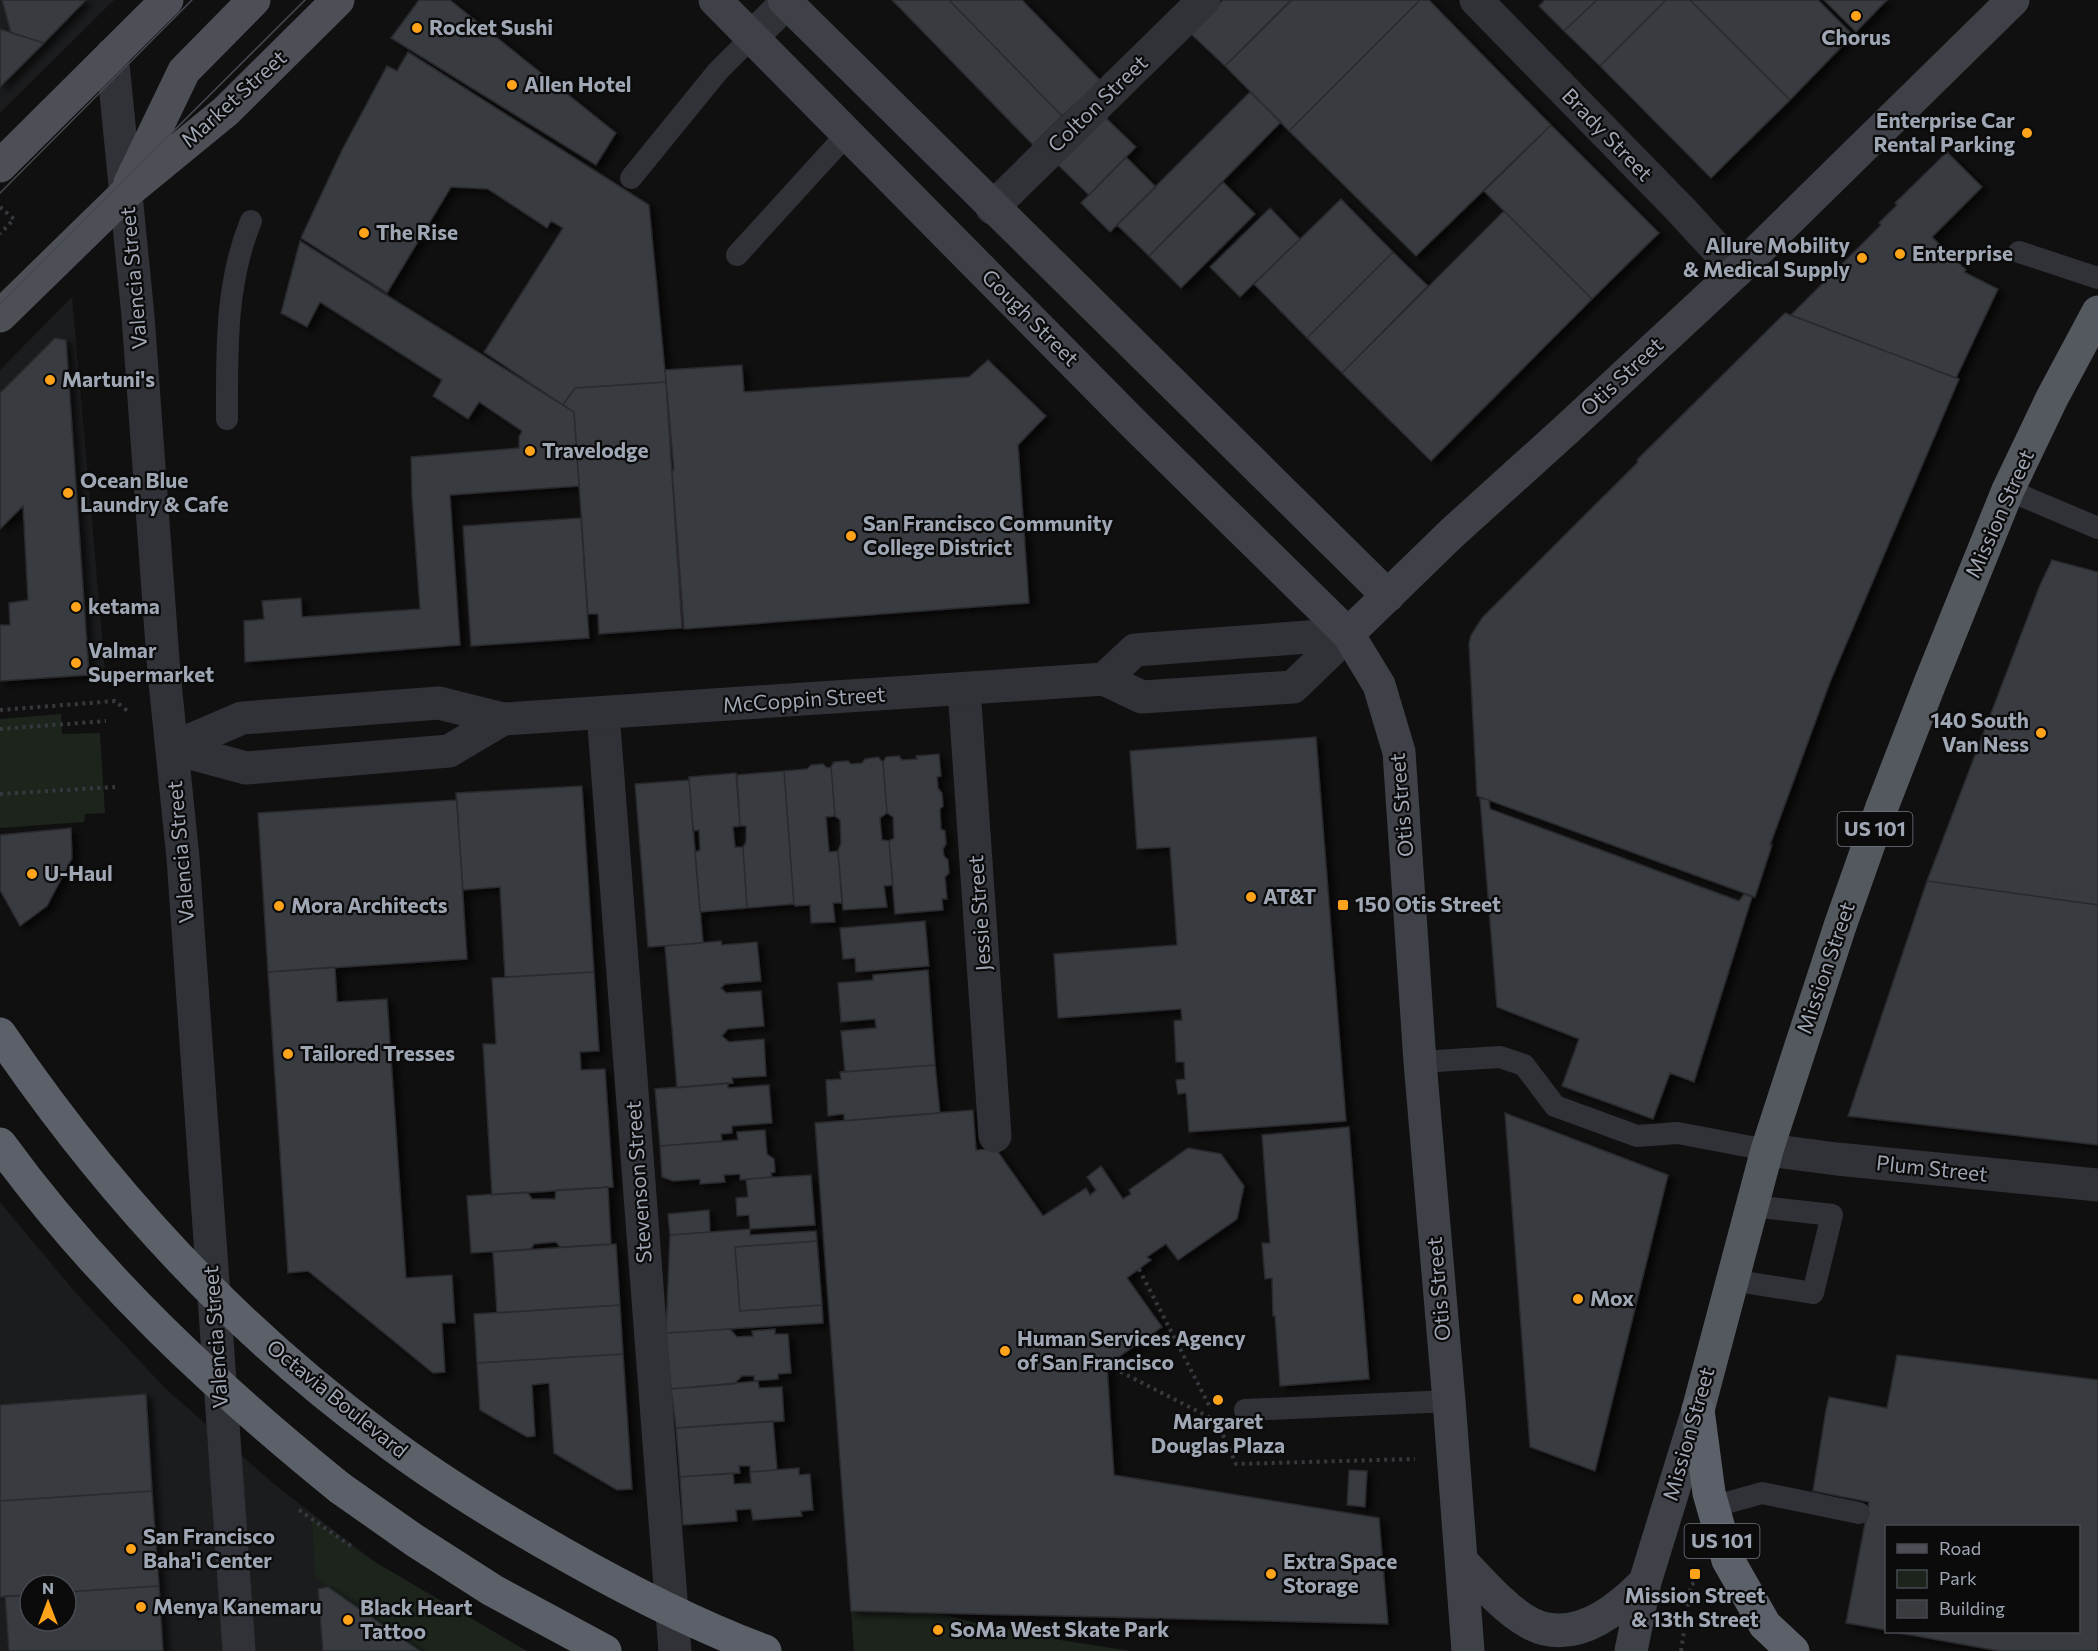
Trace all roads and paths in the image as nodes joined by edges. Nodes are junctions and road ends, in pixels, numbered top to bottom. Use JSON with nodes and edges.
{"nodes":[{"id":1,"x":167,"y":0,"type":"edge"},
{"id":2,"x":254,"y":0,"type":"edge"},
{"id":3,"x":338,"y":0,"type":"edge"},
{"id":4,"x":716,"y":0,"type":"edge"},
{"id":5,"x":1204,"y":0,"type":"edge"},
{"id":6,"x":1476,"y":0,"type":"edge"},
{"id":7,"x":2013,"y":0,"type":"edge"},
{"id":8,"x":787,"y":1,"type":"edge"},
{"id":9,"x":752,"y":37,"type":"junction"},
{"id":10,"x":112,"y":54,"type":"junction"},
{"id":11,"x":848,"y":133,"type":"junction"},
{"id":12,"x":0,"y":166,"type":"edge"},
{"id":13,"x":631,"y":178,"type":"dead end"},
{"id":14,"x":126,"y":193,"type":"junction"},
{"id":15,"x":0,"y":207,"type":"edge"},
{"id":16,"x":992,"y":208,"type":"junction"},
{"id":17,"x":251,"y":221,"type":"dead end"},
{"id":18,"x":0,"y":234,"type":"edge"},
{"id":19,"x":2019,"y":252,"type":"dead end"},
{"id":20,"x":737,"y":255,"type":"dead end"},
{"id":21,"x":1737,"y":271,"type":"junction"},
{"id":22,"x":2098,"y":278,"type":"edge"},
{"id":23,"x":2098,"y":312,"type":"edge"},
{"id":24,"x":0,"y":316,"type":"edge"},
{"id":25,"x":226,"y":419,"type":"dead end"},
{"id":26,"x":2008,"y":490,"type":"junction"},
{"id":27,"x":2098,"y":528,"type":"edge"},
{"id":28,"x":1388,"y":596,"type":"junction"},
{"id":29,"x":1348,"y":634,"type":"junction"},
{"id":30,"x":1104,"y":679,"type":"junction"},
{"id":31,"x":964,"y":689,"type":"junction"},
{"id":32,"x":0,"y":710,"type":"edge"},
{"id":33,"x":603,"y":713,"type":"junction"},
{"id":34,"x":503,"y":719,"type":"junction"},
{"id":35,"x":106,"y":721,"type":"dead end"},
{"id":36,"x":0,"y":729,"type":"edge"},
{"id":37,"x":172,"y":748,"type":"junction"},
{"id":38,"x":115,"y":787,"type":"dead end"},
{"id":39,"x":0,"y":794,"type":"edge"},
{"id":40,"x":2054,"y":891,"type":"dead end"},
{"id":41,"x":2098,"y":898,"type":"edge"},
{"id":42,"x":0,"y":1034,"type":"edge"},
{"id":43,"x":1420,"y":1062,"type":"junction"},
{"id":44,"x":995,"y":1137,"type":"dead end"},
{"id":45,"x":0,"y":1144,"type":"edge"},
{"id":46,"x":1767,"y":1150,"type":"junction"},
{"id":47,"x":2098,"y":1185,"type":"edge"},
{"id":48,"x":1752,"y":1206,"type":"junction"},
{"id":49,"x":1138,"y":1269,"type":"dead end"},
{"id":50,"x":1731,"y":1280,"type":"junction"},
{"id":51,"x":1449,"y":1401,"type":"junction"},
{"id":52,"x":1245,"y":1410,"type":"dead end"},
{"id":53,"x":1698,"y":1410,"type":"junction"},
{"id":54,"x":1217,"y":1421,"type":"dead end"},
{"id":55,"x":1712,"y":1507,"type":"junction"},
{"id":56,"x":1859,"y":1514,"type":"dead end"},
{"id":57,"x":1462,"y":1562,"type":"junction"},
{"id":58,"x":1699,"y":1579,"type":"dead end"},
{"id":59,"x":1645,"y":1582,"type":"junction"},
{"id":60,"x":1676,"y":1648,"type":"dead end"},
{"id":61,"x":1682,"y":1649,"type":"edge"},
{"id":62,"x":239,"y":1651,"type":"edge"},
{"id":63,"x":605,"y":1651,"type":"edge"},
{"id":64,"x":675,"y":1651,"type":"edge"},
{"id":65,"x":765,"y":1651,"type":"edge"},
{"id":66,"x":1468,"y":1651,"type":"edge"},
{"id":67,"x":1630,"y":1651,"type":"edge"},
{"id":68,"x":1793,"y":1651,"type":"edge"}],
"edges":[{"from":1,"to":10,"type":"main road"},
{"from":2,"to":14,"type":"main road","name":"Market Street"},
{"from":3,"to":14,"type":"main road","name":"Market Street"},
{"from":4,"to":9,"type":"main road","name":"Gough Street"},
{"from":5,"to":16,"type":"street","name":"Colton Street"},
{"from":6,"to":21,"type":"street","name":"Brady Street"},
{"from":7,"to":21,"type":"main road","name":"Otis Street"},
{"from":8,"to":9,"type":"street"},
{"from":8,"to":16,"type":"main road"},
{"from":9,"to":11,"type":"main road","name":"Gough Street"},
{"from":9,"to":13,"type":"lane"},
{"from":10,"to":12,"type":"main road"},
{"from":10,"to":14,"type":"street","name":"Valencia Street"},
{"from":11,"to":20,"type":"lane"},
{"from":11,"to":29,"type":"main road","name":"Gough Street"},
{"from":14,"to":24,"type":"main road","name":"Market Street"},
{"from":14,"to":37,"type":"street","name":"Valencia Street"},
{"from":15,"to":18,"type":"path"},
{"from":16,"to":28,"type":"main road"},
{"from":17,"to":25,"type":"lane"},
{"from":19,"to":22,"type":"lane"},
{"from":21,"to":28,"type":"main road","name":"Otis Street"},
{"from":23,"to":26,"type":"highway","name":"Mission Street","number":"US 101"},
{"from":26,"to":27,"type":"lane"},
{"from":26,"to":46,"type":"highway","name":"Mission Street","number":"US 101"},
{"from":28,"to":29,"type":"main road","name":"Otis Street"},
{"from":29,"to":30,"type":"street"},
{"from":29,"to":30,"type":"street","name":"McCoppin Street"},
{"from":29,"to":43,"type":"main road","name":"Otis Street"},
{"from":30,"to":31,"type":"street","name":"McCoppin Street"},
{"from":31,"to":33,"type":"street","name":"McCoppin Street"},
{"from":31,"to":44,"type":"street","name":"Jessie Street"},
{"from":32,"to":37,"type":"path"},
{"from":33,"to":34,"type":"street","name":"McCoppin Street"},
{"from":33,"to":64,"type":"street","name":"Stevenson Street"},
{"from":34,"to":37,"type":"street","name":"McCoppin Street"},
{"from":34,"to":37,"type":"street","name":"McCoppin Street"},
{"from":35,"to":36,"type":"path"},
{"from":37,"to":62,"type":"street","name":"Valencia Street"},
{"from":38,"to":39,"type":"path"},
{"from":40,"to":41,"type":"path"},
{"from":42,"to":65,"type":"highway","name":"Octavia Boulevard","bridge":true},
{"from":43,"to":46,"type":"lane"},
{"from":43,"to":51,"type":"main road","name":"Otis Street"},
{"from":45,"to":63,"type":"highway","bridge":true},
{"from":46,"to":47,"type":"street","name":"Plum Street"},
{"from":46,"to":48,"type":"highway","name":"Mission Street","number":"US 101"},
{"from":48,"to":50,"type":"highway","name":"Mission Street","number":"US 101"},
{"from":48,"to":50,"type":"lane"},
{"from":49,"to":54,"type":"path"},
{"from":50,"to":53,"type":"highway","name":"Mission Street","number":"US 101"},
{"from":51,"to":52,"type":"lane"},
{"from":51,"to":57,"type":"main road","name":"Otis Street"},
{"from":53,"to":55,"type":"highway","number":"US 101"},
{"from":53,"to":59,"type":"main road","name":"Mission Street"},
{"from":55,"to":56,"type":"lane"},
{"from":55,"to":68,"type":"highway","number":"US 101"},
{"from":57,"to":59,"type":"main road"},
{"from":57,"to":66,"type":"main road","name":"Otis Street"},
{"from":58,"to":61,"type":"path"},
{"from":59,"to":67,"type":"main road","name":"Mission Street"},
{"from":60,"to":61,"type":"path"}]}
